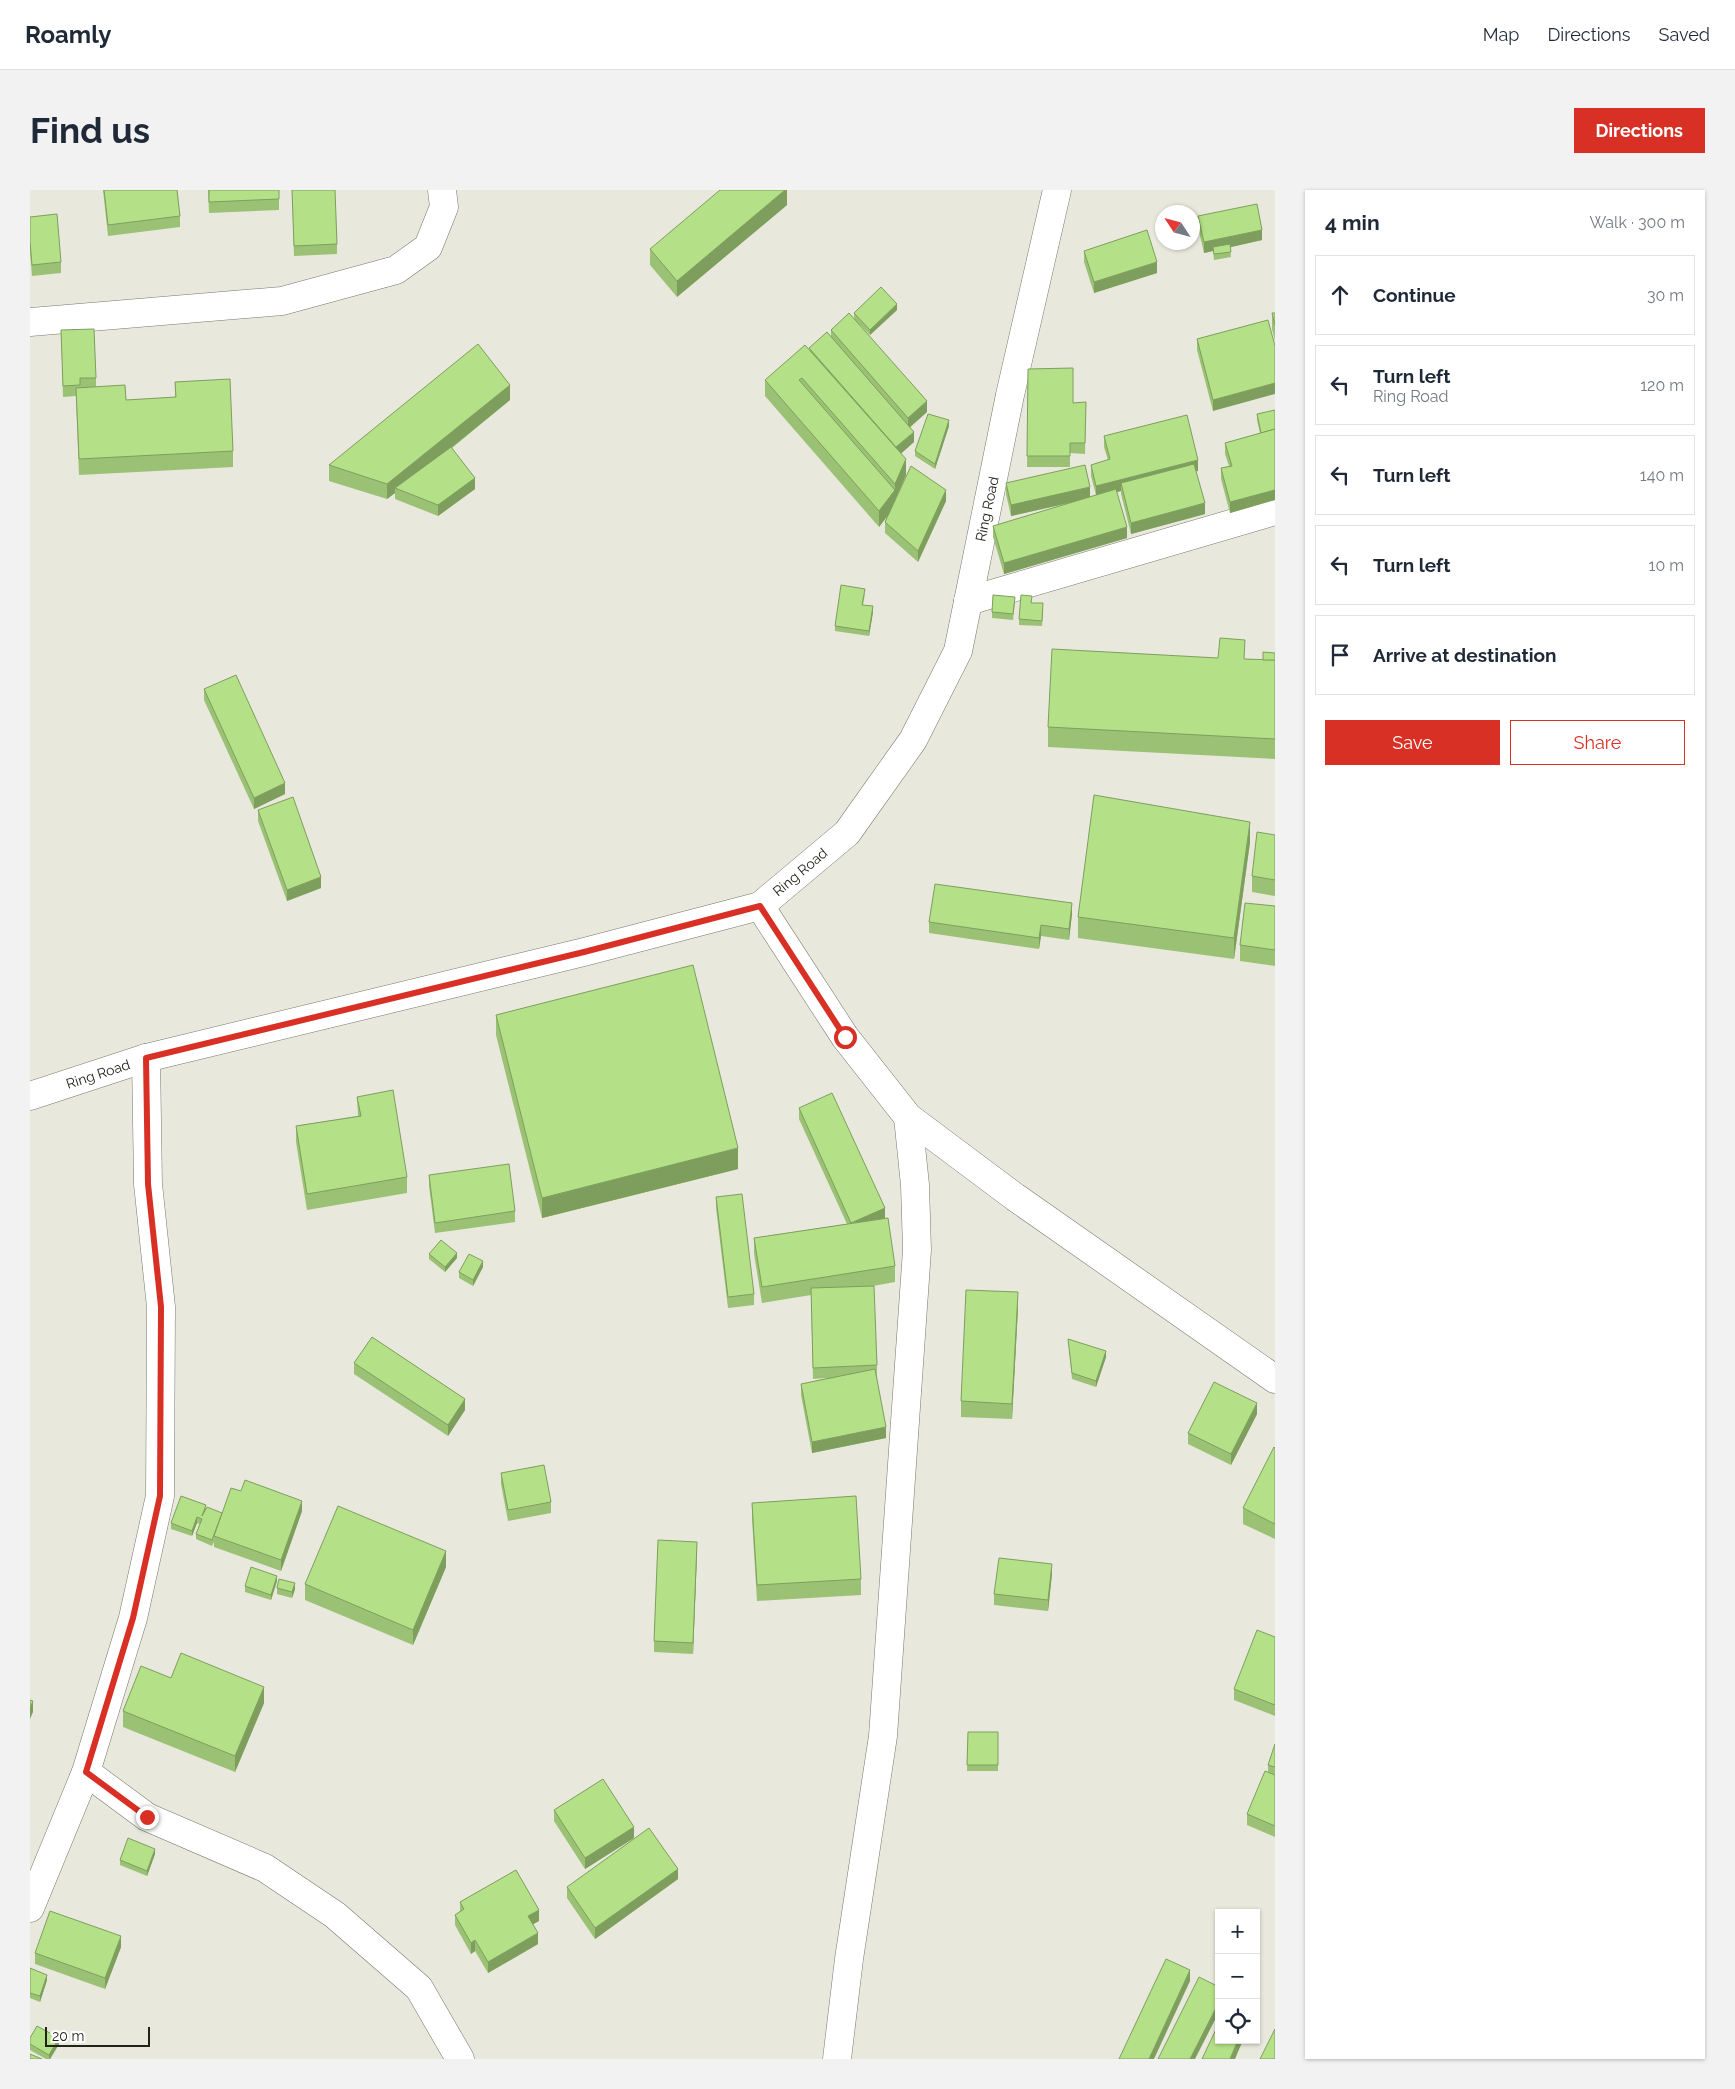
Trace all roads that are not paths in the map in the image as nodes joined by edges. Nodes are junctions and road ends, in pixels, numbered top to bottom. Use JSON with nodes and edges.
{"nodes":[{"id":1,"x":442,"y":190,"type":"edge"},
{"id":2,"x":1057,"y":190,"type":"edge"},
{"id":3,"x":30,"y":322,"type":"edge"},
{"id":4,"x":1275,"y":511,"type":"edge"},
{"id":5,"x":968,"y":601,"type":"junction"},
{"id":6,"x":760,"y":906,"type":"junction"},
{"id":7,"x":146,"y":1058,"type":"junction"},
{"id":8,"x":30,"y":1096,"type":"edge"},
{"id":9,"x":908,"y":1116,"type":"junction"},
{"id":10,"x":1275,"y":1379,"type":"edge"},
{"id":11,"x":86,"y":1772,"type":"junction"},
{"id":12,"x":30,"y":1908,"type":"edge"},
{"id":13,"x":460,"y":2059,"type":"edge"},
{"id":14,"x":837,"y":2059,"type":"edge"}],
"edges":[{"from":1,"to":3,"type":"street"},
{"from":2,"to":5,"type":"street","name":"Ring Road"},
{"from":4,"to":5,"type":"street"},
{"from":5,"to":6,"type":"street","name":"Ring Road"},
{"from":6,"to":7,"type":"street","name":"Ring Road"},
{"from":6,"to":9,"type":"street"},
{"from":7,"to":8,"type":"street","name":"Ring Road"},
{"from":7,"to":11,"type":"street"},
{"from":9,"to":10,"type":"street"},
{"from":9,"to":14,"type":"street"},
{"from":11,"to":12,"type":"street"},
{"from":11,"to":13,"type":"street"}]}
